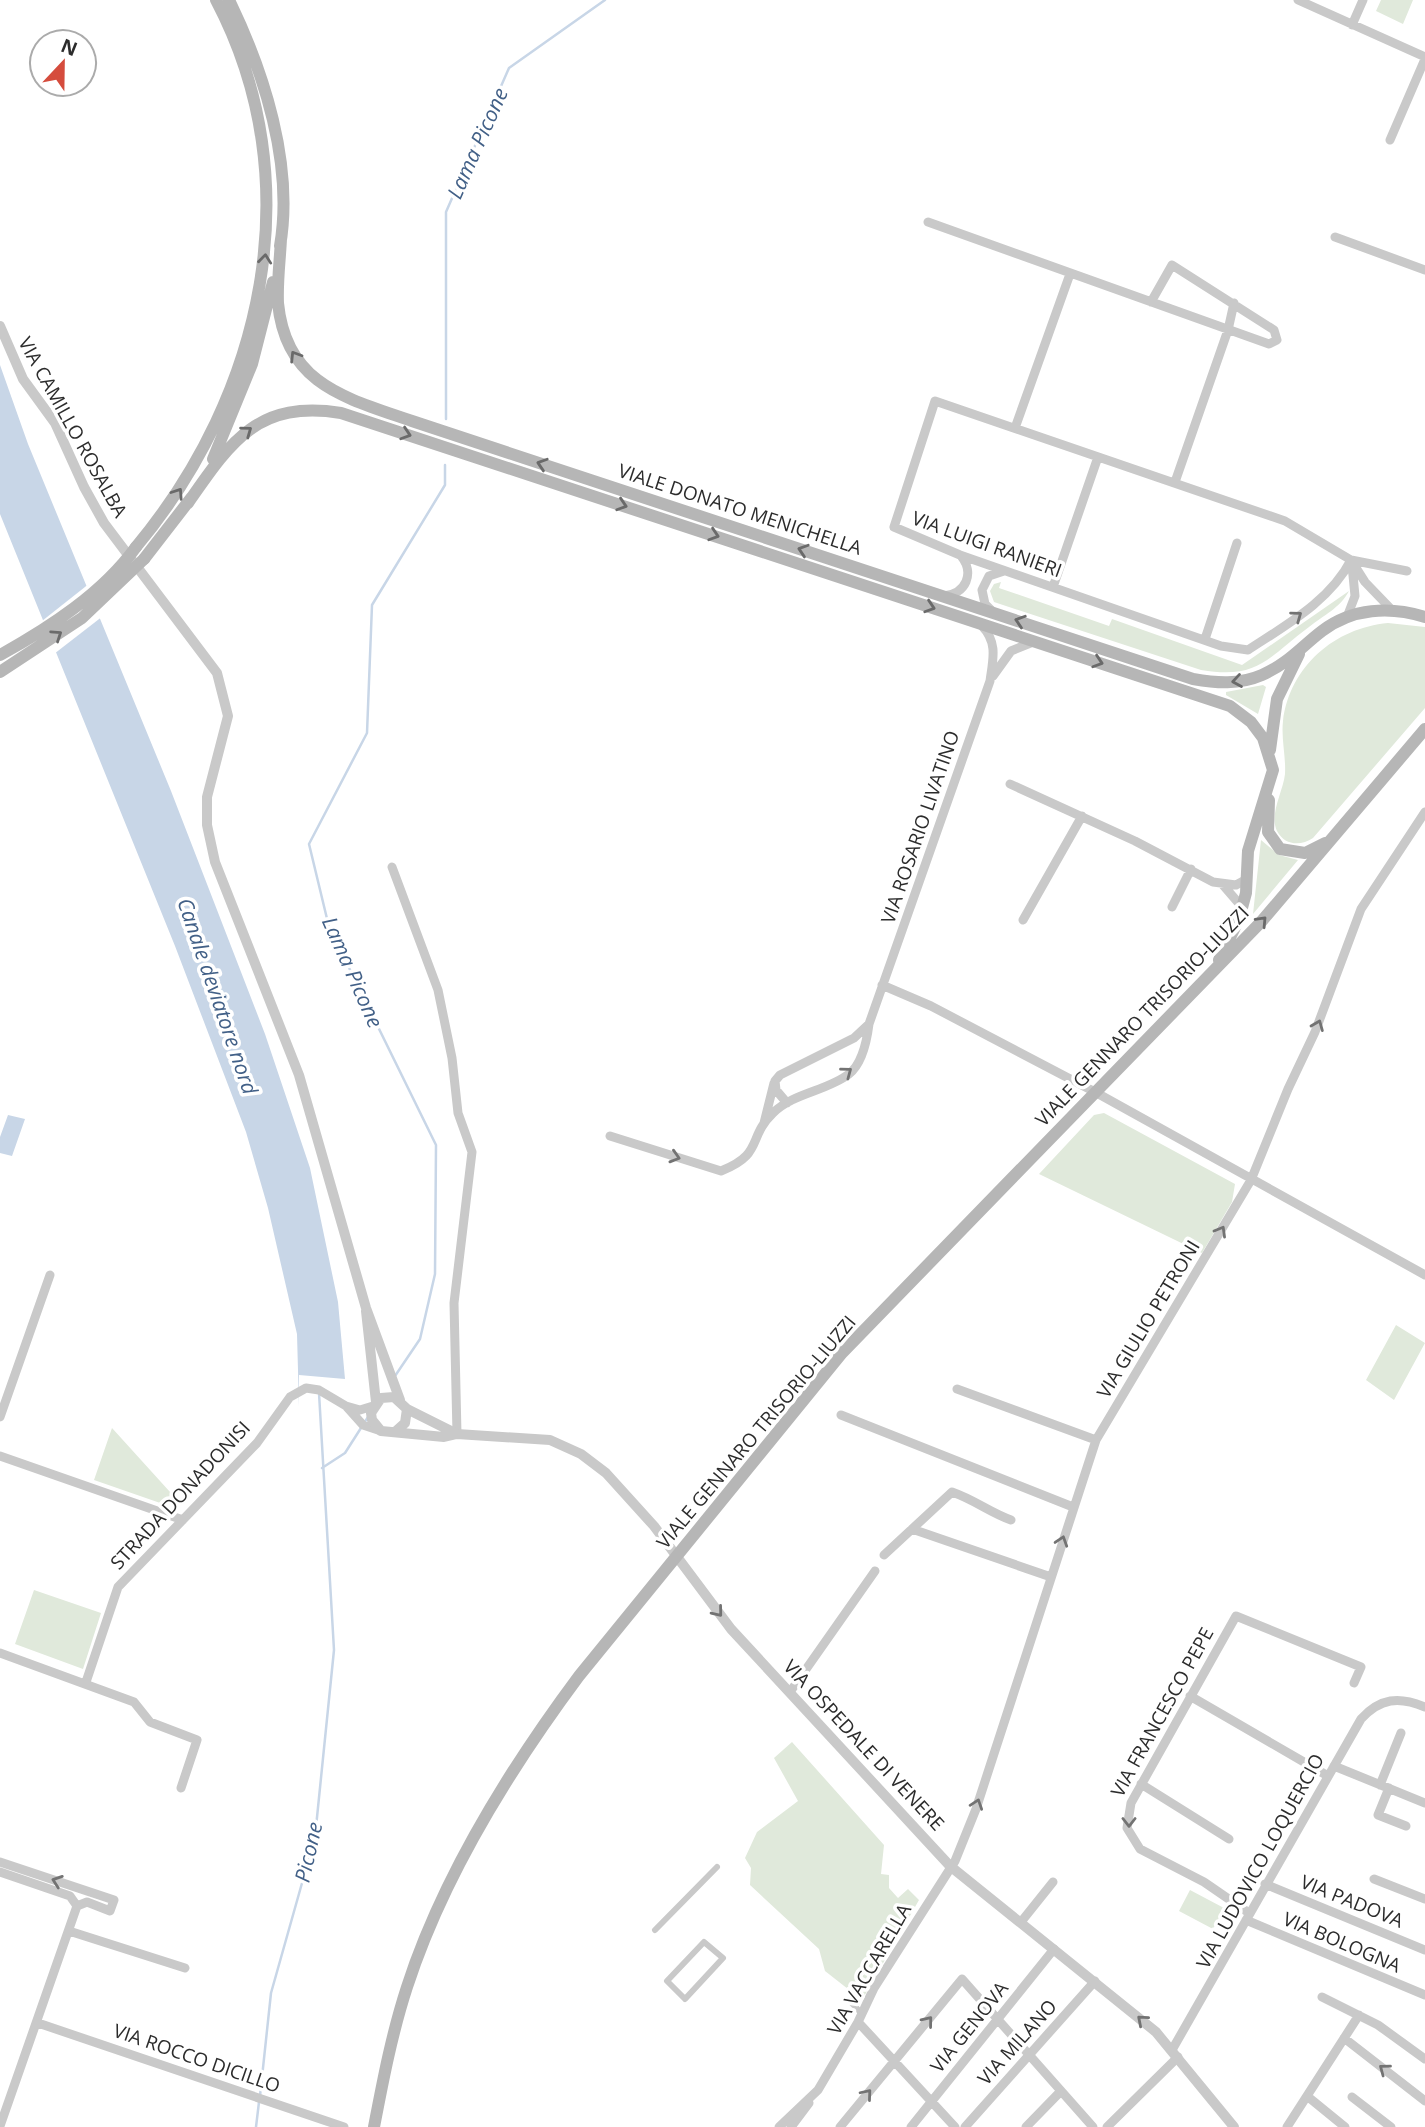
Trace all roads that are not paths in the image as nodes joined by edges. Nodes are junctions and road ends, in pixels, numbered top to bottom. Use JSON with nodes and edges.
{"nodes":[{"id":1,"x":216,"y":0,"type":"edge"},
{"id":2,"x":229,"y":0,"type":"edge"},
{"id":3,"x":1298,"y":0,"type":"edge"},
{"id":4,"x":1363,"y":0,"type":"edge"},
{"id":5,"x":238,"y":19,"type":"junction"},
{"id":6,"x":1352,"y":25,"type":"junction"},
{"id":7,"x":240,"y":56,"type":"junction"},
{"id":8,"x":1425,"y":58,"type":"edge"},
{"id":9,"x":264,"y":92,"type":"junction"},
{"id":10,"x":1390,"y":140,"type":"dead end"},
{"id":11,"x":928,"y":222,"type":"dead end"},
{"id":12,"x":1335,"y":237,"type":"dead end"},
{"id":13,"x":281,"y":239,"type":"junction"},
{"id":14,"x":1425,"y":270,"type":"edge"},
{"id":15,"x":1070,"y":274,"type":"junction"},
{"id":16,"x":1151,"y":302,"type":"junction"},
{"id":17,"x":1234,"y":303,"type":"junction"},
{"id":18,"x":0,"y":326,"type":"edge"},
{"id":19,"x":1228,"y":330,"type":"junction"},
{"id":20,"x":1015,"y":428,"type":"junction"},
{"id":21,"x":1098,"y":457,"type":"junction"},
{"id":22,"x":1175,"y":482,"type":"junction"},
{"id":23,"x":188,"y":503,"type":"junction"},
{"id":24,"x":1237,"y":543,"type":"dead end"},
{"id":25,"x":136,"y":554,"type":"junction"},
{"id":26,"x":960,"y":555,"type":"junction"},
{"id":27,"x":1351,"y":560,"type":"junction"},
{"id":28,"x":1407,"y":571,"type":"dead end"},
{"id":29,"x":1010,"y":572,"type":"junction"},
{"id":30,"x":1053,"y":587,"type":"junction"},
{"id":31,"x":940,"y":595,"type":"junction"},
{"id":32,"x":1397,"y":610,"type":"junction"},
{"id":33,"x":1425,"y":611,"type":"edge"},
{"id":34,"x":997,"y":613,"type":"junction"},
{"id":35,"x":1347,"y":617,"type":"junction"},
{"id":36,"x":1425,"y":617,"type":"edge"},
{"id":37,"x":981,"y":625,"type":"junction"},
{"id":38,"x":1205,"y":639,"type":"junction"},
{"id":39,"x":1032,"y":642,"type":"junction"},
{"id":40,"x":1299,"y":654,"type":"junction"},
{"id":41,"x":0,"y":655,"type":"edge"},
{"id":42,"x":0,"y":672,"type":"edge"},
{"id":43,"x":990,"y":681,"type":"junction"},
{"id":44,"x":1423,"y":731,"type":"edge"},
{"id":45,"x":1270,"y":753,"type":"junction"},
{"id":46,"x":1010,"y":784,"type":"dead end"},
{"id":47,"x":1271,"y":786,"type":"junction"},
{"id":48,"x":1425,"y":813,"type":"edge"},
{"id":49,"x":1082,"y":816,"type":"junction"},
{"id":50,"x":1339,"y":831,"type":"junction"},
{"id":51,"x":392,"y":867,"type":"dead end"},
{"id":52,"x":1191,"y":869,"type":"junction"},
{"id":53,"x":1247,"y":879,"type":"junction"},
{"id":54,"x":1223,"y":885,"type":"junction"},
{"id":55,"x":1172,"y":907,"type":"dead end"},
{"id":56,"x":1242,"y":907,"type":"junction"},
{"id":57,"x":1023,"y":920,"type":"dead end"},
{"id":58,"x":1214,"y":970,"type":"junction"},
{"id":59,"x":882,"y":985,"type":"junction"},
{"id":60,"x":869,"y":1024,"type":"junction"},
{"id":61,"x":775,"y":1082,"type":"junction"},
{"id":62,"x":1096,"y":1092,"type":"junction"},
{"id":63,"x":787,"y":1104,"type":"junction"},
{"id":64,"x":764,"y":1123,"type":"junction"},
{"id":65,"x":610,"y":1136,"type":"dead end"},
{"id":66,"x":1251,"y":1180,"type":"junction"},
{"id":67,"x":50,"y":1275,"type":"dead end"},
{"id":68,"x":1425,"y":1275,"type":"edge"},
{"id":69,"x":366,"y":1308,"type":"junction"},
{"id":70,"x":957,"y":1389,"type":"dead end"},
{"id":71,"x":374,"y":1404,"type":"junction"},
{"id":72,"x":403,"y":1405,"type":"junction"},
{"id":73,"x":346,"y":1406,"type":"junction"},
{"id":74,"x":841,"y":1415,"type":"dead end"},
{"id":75,"x":0,"y":1417,"type":"edge"},
{"id":76,"x":381,"y":1430,"type":"junction"},
{"id":77,"x":395,"y":1432,"type":"junction"},
{"id":78,"x":457,"y":1434,"type":"junction"},
{"id":79,"x":1096,"y":1440,"type":"junction"},
{"id":80,"x":0,"y":1456,"type":"edge"},
{"id":81,"x":1073,"y":1507,"type":"junction"},
{"id":82,"x":183,"y":1520,"type":"junction"},
{"id":83,"x":1011,"y":1520,"type":"dead end"},
{"id":84,"x":912,"y":1529,"type":"junction"},
{"id":85,"x":884,"y":1555,"type":"dead end"},
{"id":86,"x":676,"y":1558,"type":"junction"},
{"id":87,"x":875,"y":1571,"type":"dead end"},
{"id":88,"x":1051,"y":1577,"type":"junction"},
{"id":89,"x":0,"y":1653,"type":"edge"},
{"id":90,"x":86,"y":1682,"type":"junction"},
{"id":91,"x":1354,"y":1683,"type":"dead end"},
{"id":92,"x":790,"y":1692,"type":"junction"},
{"id":93,"x":1190,"y":1696,"type":"junction"},
{"id":94,"x":1425,"y":1707,"type":"edge"},
{"id":95,"x":1401,"y":1733,"type":"dead end"},
{"id":96,"x":1334,"y":1766,"type":"junction"},
{"id":97,"x":1328,"y":1776,"type":"junction"},
{"id":98,"x":1140,"y":1784,"type":"junction"},
{"id":99,"x":1385,"y":1787,"type":"junction"},
{"id":100,"x":181,"y":1788,"type":"dead end"},
{"id":101,"x":1425,"y":1803,"type":"edge"},
{"id":102,"x":1406,"y":1826,"type":"dead end"},
{"id":103,"x":1229,"y":1839,"type":"dead end"},
{"id":104,"x":0,"y":1862,"type":"edge"},
{"id":105,"x":950,"y":1866,"type":"junction"},
{"id":106,"x":717,"y":1867,"type":"dead end"},
{"id":107,"x":0,"y":1872,"type":"edge"},
{"id":108,"x":1374,"y":1879,"type":"dead end"},
{"id":109,"x":1053,"y":1882,"type":"dead end"},
{"id":110,"x":1265,"y":1884,"type":"junction"},
{"id":111,"x":1425,"y":1899,"type":"edge"},
{"id":112,"x":77,"y":1906,"type":"junction"},
{"id":113,"x":1248,"y":1917,"type":"junction"},
{"id":114,"x":1021,"y":1922,"type":"junction"},
{"id":115,"x":655,"y":1930,"type":"dead end"},
{"id":116,"x":69,"y":1931,"type":"junction"},
{"id":117,"x":705,"y":1942,"type":"joint"},
{"id":118,"x":1054,"y":1949,"type":"junction"},
{"id":119,"x":1425,"y":1950,"type":"edge"},
{"id":120,"x":185,"y":1968,"type":"dead end"},
{"id":121,"x":1095,"y":1981,"type":"junction"},
{"id":122,"x":1425,"y":1995,"type":"edge"},
{"id":123,"x":1322,"y":1997,"type":"dead end"},
{"id":124,"x":848,"y":1999,"type":"dead end"},
{"id":125,"x":1359,"y":2015,"type":"junction"},
{"id":126,"x":860,"y":2018,"type":"junction"},
{"id":127,"x":998,"y":2019,"type":"junction"},
{"id":128,"x":38,"y":2023,"type":"junction"},
{"id":129,"x":1344,"y":2038,"type":"junction"},
{"id":130,"x":1175,"y":2053,"type":"junction"},
{"id":131,"x":1029,"y":2055,"type":"junction"},
{"id":132,"x":1425,"y":2059,"type":"edge"},
{"id":133,"x":894,"y":2062,"type":"junction"},
{"id":134,"x":818,"y":2090,"type":"junction"},
{"id":135,"x":1061,"y":2091,"type":"junction"},
{"id":136,"x":0,"y":2096,"type":"edge"},
{"id":137,"x":1307,"y":2096,"type":"junction"},
{"id":138,"x":1352,"y":2097,"type":"dead end"},
{"id":139,"x":11,"y":2101,"type":"junction"},
{"id":140,"x":931,"y":2101,"type":"junction"},
{"id":141,"x":1425,"y":2101,"type":"edge"},
{"id":142,"x":0,"y":2126,"type":"edge"},
{"id":143,"x":344,"y":2127,"type":"edge"},
{"id":144,"x":374,"y":2127,"type":"edge"},
{"id":145,"x":779,"y":2127,"type":"edge"},
{"id":146,"x":791,"y":2127,"type":"edge"},
{"id":147,"x":840,"y":2127,"type":"edge"},
{"id":148,"x":911,"y":2127,"type":"edge"},
{"id":149,"x":955,"y":2127,"type":"edge"},
{"id":150,"x":965,"y":2127,"type":"edge"},
{"id":151,"x":1026,"y":2127,"type":"edge"},
{"id":152,"x":1093,"y":2127,"type":"edge"},
{"id":153,"x":1107,"y":2127,"type":"edge"},
{"id":154,"x":1234,"y":2127,"type":"edge"},
{"id":155,"x":1287,"y":2127,"type":"edge"},
{"id":156,"x":1345,"y":2127,"type":"edge"},
{"id":157,"x":1391,"y":2127,"type":"edge"}],
"edges":[{"from":1,"to":7,"type":"main road"},
{"from":2,"to":5,"type":"main road"},
{"from":3,"to":6,"type":"street"},
{"from":4,"to":6,"type":"street"},
{"from":5,"to":7,"type":"main road"},
{"from":5,"to":9,"type":"main road"},
{"from":6,"to":8,"type":"street"},
{"from":7,"to":9,"type":"main road"},
{"from":25,"to":7,"type":"main road","one_way":true},
{"from":8,"to":10,"type":"street"},
{"from":9,"to":13,"type":"main road"},
{"from":11,"to":15,"type":"street"},
{"from":12,"to":14,"type":"street"},
{"from":13,"to":23,"type":"main road"},
{"from":31,"to":13,"type":"main road","name":"VIALE DONATO MENICHELLA","one_way":true},
{"from":15,"to":16,"type":"street"},
{"from":15,"to":20,"type":"street"},
{"from":16,"to":17,"type":"street"},
{"from":16,"to":19,"type":"street"},
{"from":17,"to":19,"type":"street"},
{"from":17,"to":19,"type":"street"},
{"from":18,"to":69,"type":"street","name":"VIA CAMILLO ROSALBA"},
{"from":19,"to":22,"type":"street"},
{"from":20,"to":21,"type":"street","name":"VIA LUIGI RANIERI"},
{"from":20,"to":26,"type":"street","name":"VIA LUIGI RANIERI"},
{"from":21,"to":22,"type":"street","name":"VIA LUIGI RANIERI"},
{"from":21,"to":30,"type":"street"},
{"from":22,"to":27,"type":"street","name":"VIA LUIGI RANIERI"},
{"from":23,"to":25,"type":"main road"},
{"from":23,"to":37,"type":"main road","name":"VIALE DONATO MENICHELLA","one_way":true},
{"from":24,"to":38,"type":"street"},
{"from":25,"to":41,"type":"main road","bridge":true},
{"from":42,"to":25,"type":"main road","one_way":true,"bridge":true},
{"from":26,"to":29,"type":"street","name":"VIA LUIGI RANIERI"},
{"from":26,"to":31,"type":"street"},
{"from":27,"to":28,"type":"street","name":"VIA LUIGI RANIERI"},
{"from":27,"to":32,"type":"street"},
{"from":27,"to":35,"type":"street"},
{"from":38,"to":27,"type":"street","name":"VIA LUIGI RANIERI","one_way":true},
{"from":29,"to":30,"type":"street","name":"VIA LUIGI RANIERI"},
{"from":29,"to":34,"type":"street"},
{"from":30,"to":38,"type":"street","name":"VIA LUIGI RANIERI"},
{"from":31,"to":34,"type":"main road","name":"VIALE DONATO MENICHELLA"},
{"from":32,"to":33,"type":"street","name":"VIALE DONATO MENICHELLA"},
{"from":32,"to":35,"type":"main road","name":"VIALE DONATO MENICHELLA"},
{"from":32,"to":36,"type":"main road"},
{"from":40,"to":34,"type":"main road","name":"VIALE DONATO MENICHELLA","one_way":true},
{"from":35,"to":40,"type":"main road","name":"VIALE DONATO MENICHELLA"},
{"from":37,"to":39,"type":"main road","name":"VIALE DONATO MENICHELLA"},
{"from":37,"to":43,"type":"street"},
{"from":39,"to":43,"type":"street"},
{"from":39,"to":45,"type":"main road","name":"VIALE DONATO MENICHELLA","one_way":true},
{"from":40,"to":45,"type":"main road","name":"VIALE DONATO MENICHELLA"},
{"from":43,"to":59,"type":"street","name":"VIA ROSARIO LIVATINO"},
{"from":44,"to":50,"type":"main road","name":"VIALE GENNARO TRISORIO-LIUZZI"},
{"from":45,"to":47,"type":"main road","name":"VIALE DONATO MENICHELLA"},
{"from":46,"to":49,"type":"street"},
{"from":47,"to":50,"type":"main road"},
{"from":47,"to":53,"type":"main road","name":"VIALE DONATO MENICHELLA"},
{"from":66,"to":48,"type":"street","name":"VIA GIULIO PETRONI","one_way":true},
{"from":49,"to":52,"type":"street"},
{"from":49,"to":57,"type":"street"},
{"from":58,"to":50,"type":"main road","name":"VIALE GENNARO TRISORIO-LIUZZI","one_way":true},
{"from":51,"to":78,"type":"street"},
{"from":52,"to":54,"type":"street"},
{"from":52,"to":55,"type":"street"},
{"from":53,"to":54,"type":"street"},
{"from":53,"to":56,"type":"main road","name":"VIALE DONATO MENICHELLA"},
{"from":54,"to":56,"type":"street"},
{"from":56,"to":58,"type":"main road","name":"VIALE DONATO MENICHELLA"},
{"from":58,"to":62,"type":"main road","name":"VIALE GENNARO TRISORIO-LIUZZI"},
{"from":59,"to":60,"type":"street","name":"VIA ROSARIO LIVATINO"},
{"from":59,"to":62,"type":"street"},
{"from":60,"to":61,"type":"street"},
{"from":63,"to":60,"type":"street","name":"VIA ROSARIO LIVATINO","one_way":true},
{"from":61,"to":63,"type":"street"},
{"from":61,"to":64,"type":"street"},
{"from":62,"to":66,"type":"street"},
{"from":62,"to":86,"type":"main road","name":"VIALE GENNARO TRISORIO-LIUZZI"},
{"from":63,"to":64,"type":"street","name":"VIA ROSARIO LIVATINO"},
{"from":65,"to":64,"type":"street","name":"VIA ROSARIO LIVATINO","one_way":true},
{"from":66,"to":68,"type":"street"},
{"from":79,"to":66,"type":"street","name":"VIA GIULIO PETRONI","one_way":true},
{"from":67,"to":75,"type":"street"},
{"from":69,"to":71,"type":"street"},
{"from":69,"to":72,"type":"street"},
{"from":70,"to":79,"type":"street"},
{"from":71,"to":72,"type":"street"},
{"from":71,"to":73,"type":"street","name":"STRADA DONADONISI"},
{"from":71,"to":76,"type":"street"},
{"from":72,"to":77,"type":"street"},
{"from":72,"to":78,"type":"street","name":"VIA OSPEDALE DI VENERE"},
{"from":73,"to":76,"type":"street","name":"STRADA DONADONISI"},
{"from":73,"to":82,"type":"street","name":"STRADA DONADONISI"},
{"from":74,"to":81,"type":"street"},
{"from":76,"to":77,"type":"street"},
{"from":77,"to":78,"type":"street","name":"VIA OSPEDALE DI VENERE"},
{"from":78,"to":86,"type":"street","name":"VIA OSPEDALE DI VENERE"},
{"from":79,"to":81,"type":"street","name":"VIA GIULIO PETRONI"},
{"from":80,"to":82,"type":"street"},
{"from":88,"to":81,"type":"street","name":"VIA GIULIO PETRONI","one_way":true},
{"from":82,"to":90,"type":"street","name":"STRADA DONADONISI"},
{"from":83,"to":84,"type":"street"},
{"from":84,"to":85,"type":"street"},
{"from":84,"to":88,"type":"street"},
{"from":86,"to":92,"type":"street","name":"VIA OSPEDALE DI VENERE","one_way":true},
{"from":86,"to":144,"type":"main road","name":"VIALE GENNARO TRISORIO-LIUZZI"},
{"from":87,"to":92,"type":"street"},
{"from":105,"to":88,"type":"street","name":"VIA GIULIO PETRONI","one_way":true},
{"from":89,"to":90,"type":"street"},
{"from":90,"to":100,"type":"street"},
{"from":91,"to":93,"type":"street","name":"VIA FRANCESCO PEPE"},
{"from":92,"to":105,"type":"street","name":"VIA OSPEDALE DI VENERE"},
{"from":93,"to":97,"type":"street"},
{"from":93,"to":98,"type":"street","name":"VIA FRANCESCO PEPE"},
{"from":94,"to":96,"type":"street","name":"VIA LUDOVICO LOQUERCIO"},
{"from":95,"to":99,"type":"street"},
{"from":96,"to":97,"type":"street","name":"VIA LUDOVICO LOQUERCIO"},
{"from":96,"to":99,"type":"street"},
{"from":97,"to":110,"type":"street","name":"VIA LUDOVICO LOQUERCIO"},
{"from":98,"to":103,"type":"street"},
{"from":98,"to":113,"type":"street","name":"VIA FRANCESCO PEPE","one_way":true},
{"from":99,"to":101,"type":"street"},
{"from":99,"to":102,"type":"street"},
{"from":112,"to":104,"type":"street","one_way":true},
{"from":105,"to":114,"type":"street","name":"VIA OSPEDALE DI VENERE"},
{"from":105,"to":126,"type":"street","name":"VIA VACCARELLA"},
{"from":106,"to":115,"type":"street"},
{"from":107,"to":112,"type":"street"},
{"from":108,"to":111,"type":"street"},
{"from":109,"to":114,"type":"street"},
{"from":110,"to":113,"type":"street","name":"VIA LUDOVICO LOQUERCIO"},
{"from":110,"to":119,"type":"street","name":"VIA PADOVA"},
{"from":112,"to":116,"type":"street"},
{"from":113,"to":122,"type":"street","name":"VIA BOLOGNA"},
{"from":113,"to":130,"type":"street","name":"VIA LUDOVICO LOQUERCIO"},
{"from":114,"to":118,"type":"street","name":"VIA OSPEDALE DI VENERE"},
{"from":116,"to":120,"type":"street"},
{"from":116,"to":128,"type":"street"},
{"from":117,"to":117,"type":"street"},
{"from":118,"to":121,"type":"street","name":"VIA OSPEDALE DI VENERE"},
{"from":118,"to":127,"type":"street","name":"VIA GENOVA"},
{"from":130,"to":121,"type":"street","name":"VIA OSPEDALE DI VENERE","one_way":true},
{"from":121,"to":131,"type":"street","name":"VIA MILANO"},
{"from":123,"to":125,"type":"street"},
{"from":124,"to":126,"type":"street"},
{"from":125,"to":129,"type":"street"},
{"from":125,"to":132,"type":"street"},
{"from":126,"to":133,"type":"street"},
{"from":126,"to":134,"type":"street","name":"VIA VACCARELLA"},
{"from":127,"to":131,"type":"street"},
{"from":133,"to":127,"type":"street","one_way":true},
{"from":127,"to":140,"type":"street","name":"VIA GENOVA"},
{"from":128,"to":139,"type":"street"},
{"from":128,"to":143,"type":"street","name":"VIA ROCCO DICILLO"},
{"from":129,"to":137,"type":"street"},
{"from":141,"to":129,"type":"street","one_way":true},
{"from":130,"to":153,"type":"street","name":"VIA LUDOVICO LOQUERCIO"},
{"from":130,"to":154,"type":"street","name":"VIA OSPEDALE DI VENERE"},
{"from":131,"to":135,"type":"street"},
{"from":131,"to":150,"type":"street","name":"VIA MILANO"},
{"from":133,"to":140,"type":"street"},
{"from":147,"to":133,"type":"street","one_way":true},
{"from":134,"to":145,"type":"street","name":"VIA VACCARELLA"},
{"from":134,"to":146,"type":"street","name":"VIA VACCARELLA"},
{"from":135,"to":151,"type":"street"},
{"from":135,"to":152,"type":"street"},
{"from":136,"to":139,"type":"street"},
{"from":137,"to":155,"type":"street"},
{"from":137,"to":156,"type":"street"},
{"from":138,"to":157,"type":"street"},
{"from":139,"to":142,"type":"street"},
{"from":140,"to":148,"type":"street","name":"VIA GENOVA"},
{"from":140,"to":149,"type":"street"}]}
